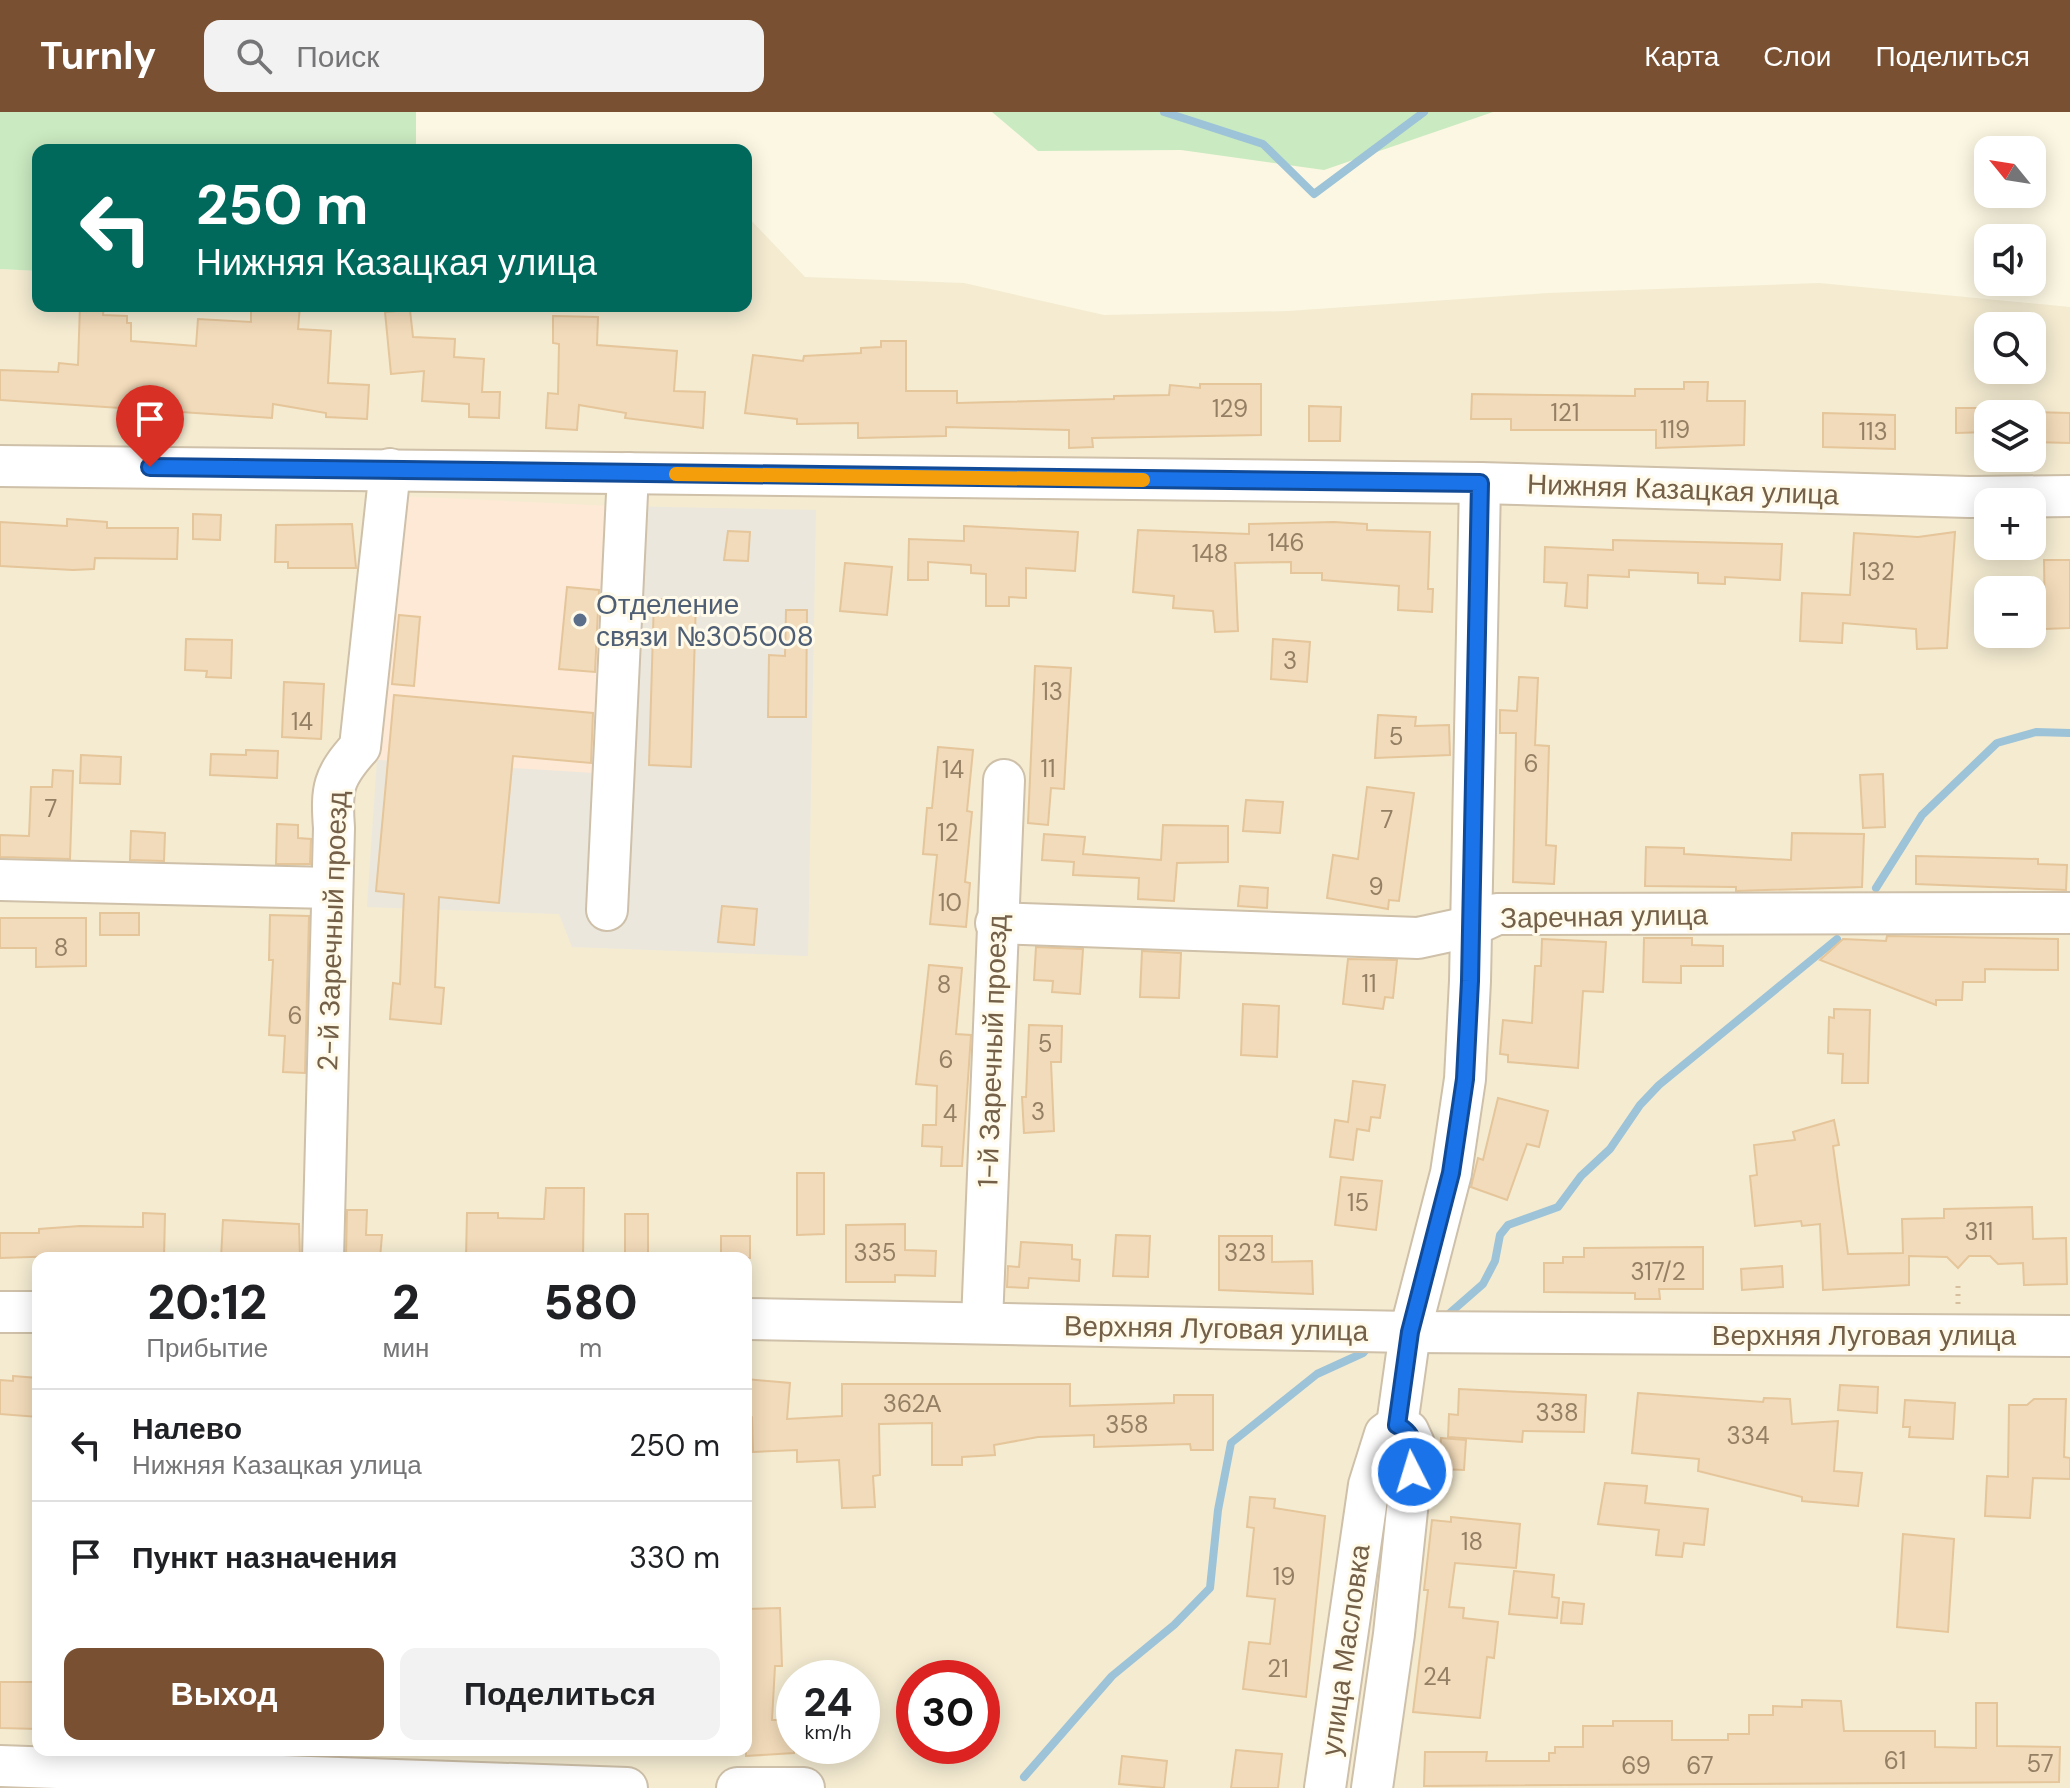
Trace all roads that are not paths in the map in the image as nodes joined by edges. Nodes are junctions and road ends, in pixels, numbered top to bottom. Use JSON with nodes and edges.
{"nodes":[{"id":1,"x":0,"y":466,"type":"edge"},
{"id":2,"x":390,"y":469,"type":"junction"},
{"id":3,"x":628,"y":473,"type":"junction"},
{"id":4,"x":1480,"y":483,"type":"junction"},
{"id":5,"x":2070,"y":496,"type":"edge"},
{"id":6,"x":1004,"y":780,"type":"dead end"},
{"id":7,"x":0,"y":880,"type":"edge"},
{"id":8,"x":331,"y":888,"type":"junction"},
{"id":9,"x":607,"y":910,"type":"dead end"},
{"id":10,"x":2070,"y":913,"type":"edge"},
{"id":11,"x":996,"y":923,"type":"junction"},
{"id":12,"x":1469,"y":927,"type":"junction"},
{"id":13,"x":323,"y":1252,"type":"edge"},
{"id":14,"x":0,"y":1312,"type":"edge"},
{"id":15,"x":32,"y":1312,"type":"edge"},
{"id":16,"x":752,"y":1319,"type":"edge"},
{"id":17,"x":982,"y":1322,"type":"junction"},
{"id":18,"x":1410,"y":1332,"type":"junction"},
{"id":19,"x":2070,"y":1336,"type":"edge"},
{"id":20,"x":1397,"y":1425,"type":"junction"},
{"id":21,"x":0,"y":1766,"type":"edge"},
{"id":22,"x":327,"y":1784,"type":"edge"},
{"id":23,"x":627,"y":1788,"type":"edge"},
{"id":24,"x":737,"y":1788,"type":"edge"},
{"id":25,"x":804,"y":1788,"type":"edge"},
{"id":26,"x":1325,"y":1788,"type":"edge"},
{"id":27,"x":1372,"y":1788,"type":"edge"}],
"edges":[{"from":1,"to":2,"type":"street","name":"Нижняя Казацкая улица"},
{"from":2,"to":3,"type":"street","name":"Нижняя Казацкая улица"},
{"from":2,"to":8,"type":"street","name":"2-й Заречный проезд"},
{"from":3,"to":4,"type":"street","name":"Нижняя Казацкая улица"},
{"from":3,"to":9,"type":"street"},
{"from":4,"to":5,"type":"street","name":"Нижняя Казацкая улица"},
{"from":4,"to":12,"type":"street","name":"улица Масловка"},
{"from":6,"to":11,"type":"street","name":"1-й Заречный проезд"},
{"from":7,"to":8,"type":"street"},
{"from":8,"to":13,"type":"street","name":"2-й Заречный проезд"},
{"from":10,"to":12,"type":"street","name":"Заречная улица"},
{"from":11,"to":12,"type":"street","name":"Заречная улица"},
{"from":11,"to":17,"type":"street","name":"1-й Заречный проезд"},
{"from":12,"to":18,"type":"street","name":"улица Масловка"},
{"from":14,"to":15,"type":"street"},
{"from":16,"to":17,"type":"street","name":"Верхняя Луговая улица"},
{"from":17,"to":18,"type":"street","name":"Верхняя Луговая улица"},
{"from":18,"to":19,"type":"street","name":"Верхняя Луговая улица"},
{"from":18,"to":20,"type":"street","name":"улица Масловка"},
{"from":20,"to":26,"type":"street","name":"улица Масловка"},
{"from":20,"to":27,"type":"street","name":"улица Масловка"},
{"from":21,"to":22,"type":"street"},
{"from":22,"to":23,"type":"street"},
{"from":24,"to":25,"type":"street"}]}
